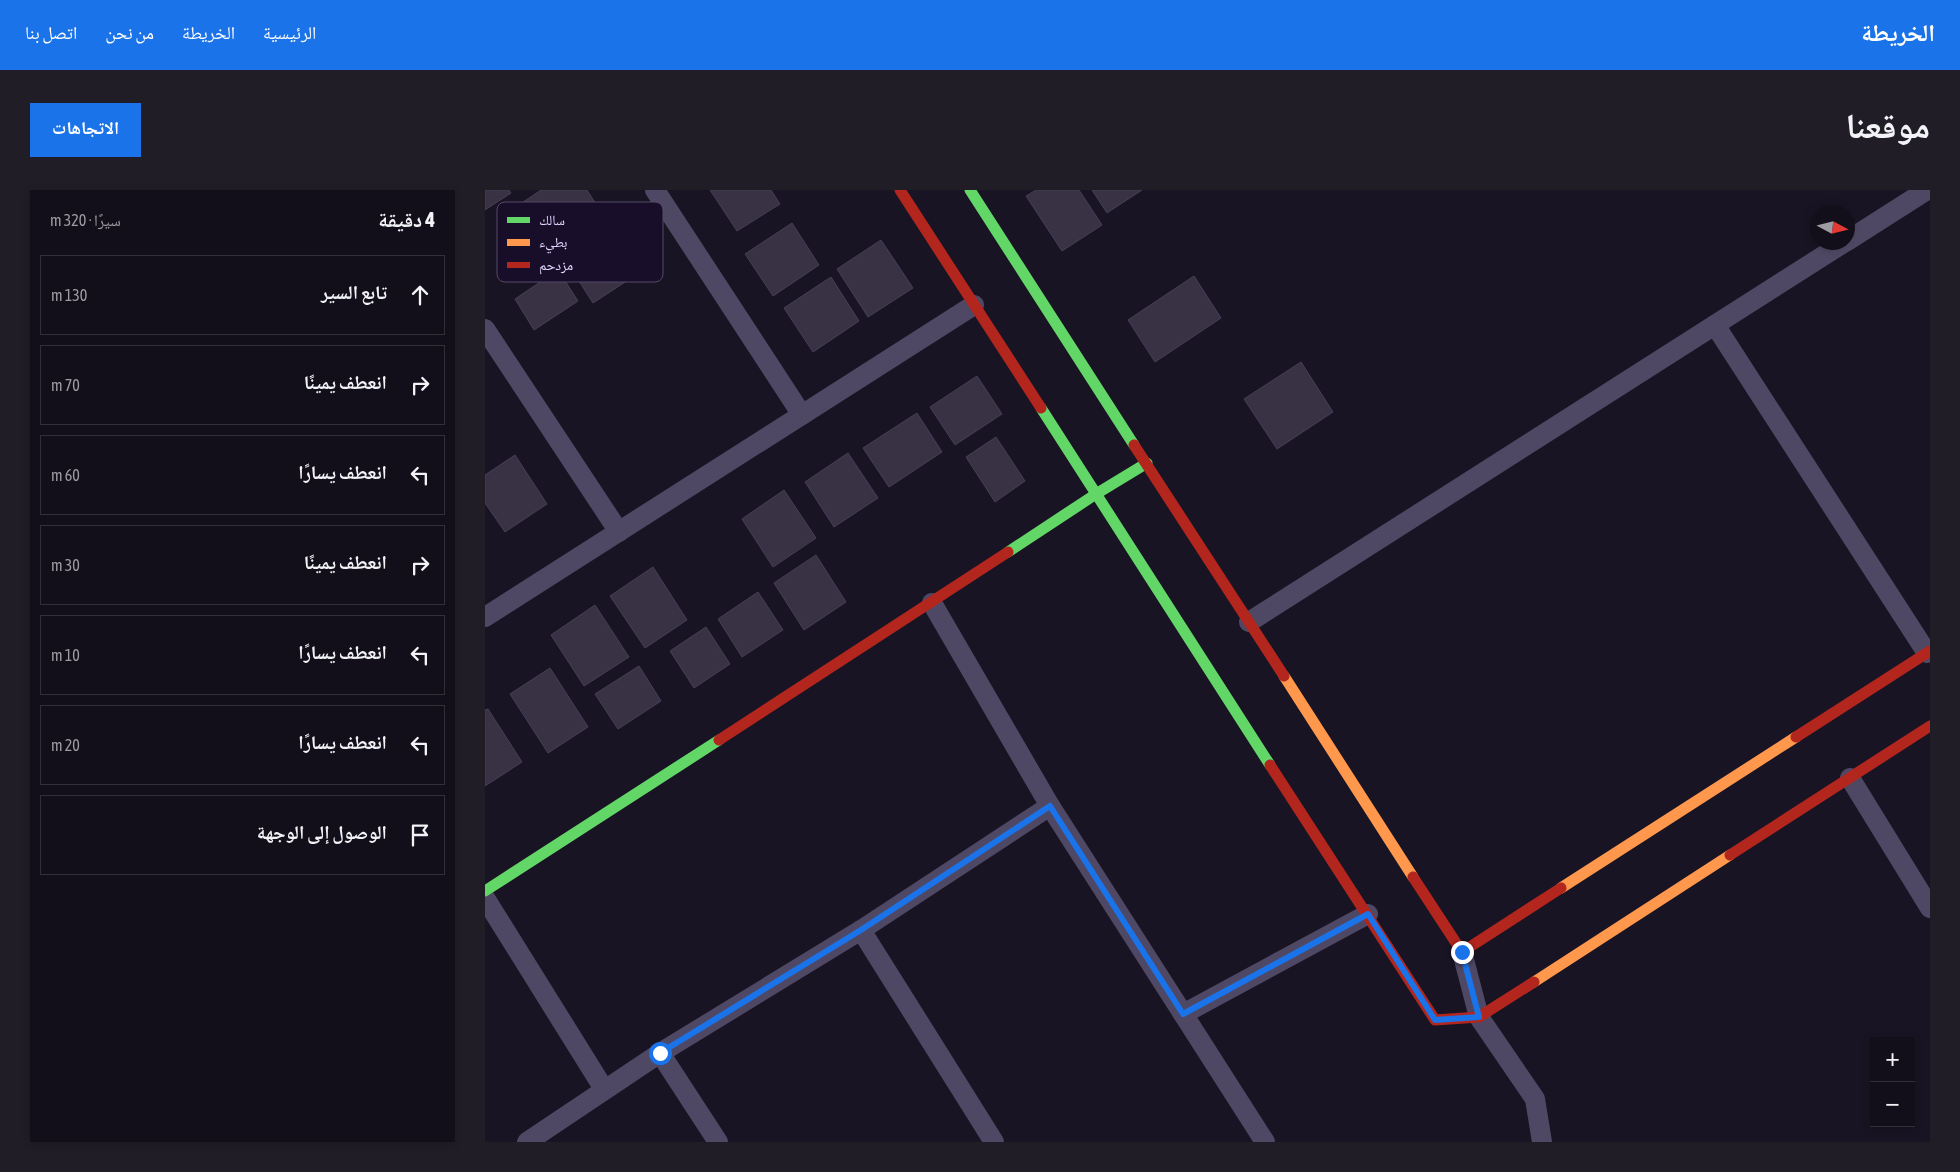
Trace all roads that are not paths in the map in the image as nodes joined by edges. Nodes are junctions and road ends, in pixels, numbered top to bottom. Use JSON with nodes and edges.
{"nodes":[{"id":1,"x":655,"y":190,"type":"edge"},
{"id":2,"x":900,"y":190,"type":"edge"},
{"id":3,"x":970,"y":190,"type":"edge"},
{"id":4,"x":1927,"y":190,"type":"edge"},
{"id":5,"x":663,"y":202,"type":"edge"},
{"id":6,"x":663,"y":202,"type":"edge"},
{"id":7,"x":1855,"y":236,"type":"edge"},
{"id":8,"x":1833,"y":250,"type":"edge"},
{"id":9,"x":974,"y":305,"type":"junction"},
{"id":10,"x":1715,"y":325,"type":"junction"},
{"id":11,"x":485,"y":329,"type":"edge"},
{"id":12,"x":802,"y":415,"type":"junction"},
{"id":13,"x":1147,"y":463,"type":"junction"},
{"id":14,"x":1096,"y":494,"type":"junction"},
{"id":15,"x":619,"y":532,"type":"junction"},
{"id":16,"x":932,"y":604,"type":"junction"},
{"id":17,"x":485,"y":617,"type":"edge"},
{"id":18,"x":1249,"y":622,"type":"junction"},
{"id":19,"x":1929,"y":652,"type":"edge"},
{"id":20,"x":1930,"y":726,"type":"edge"},
{"id":21,"x":1850,"y":778,"type":"junction"},
{"id":22,"x":1050,"y":806,"type":"junction"},
{"id":23,"x":485,"y":891,"type":"edge"},
{"id":24,"x":485,"y":898,"type":"edge"},
{"id":25,"x":1930,"y":908,"type":"edge"},
{"id":26,"x":1368,"y":914,"type":"junction"},
{"id":27,"x":861,"y":930,"type":"junction"},
{"id":28,"x":1462,"y":952,"type":"junction"},
{"id":29,"x":1183,"y":1014,"type":"junction"},
{"id":30,"x":1479,"y":1017,"type":"junction"},
{"id":31,"x":660,"y":1053,"type":"junction"},
{"id":32,"x":604,"y":1089,"type":"junction"},
{"id":33,"x":527,"y":1142,"type":"edge"},
{"id":34,"x":718,"y":1142,"type":"edge"},
{"id":35,"x":994,"y":1142,"type":"edge"},
{"id":36,"x":1265,"y":1142,"type":"edge"},
{"id":37,"x":1542,"y":1142,"type":"edge"}],
"edges":[{"from":1,"to":6,"type":"street"},
{"from":2,"to":9,"type":"street"},
{"from":3,"to":13,"type":"street"},
{"from":4,"to":7,"type":"street"},
{"from":5,"to":12,"type":"street"},
{"from":8,"to":10,"type":"street"},
{"from":9,"to":12,"type":"street"},
{"from":9,"to":14,"type":"street"},
{"from":10,"to":18,"type":"street"},
{"from":10,"to":19,"type":"street"},
{"from":11,"to":15,"type":"street"},
{"from":12,"to":15,"type":"street"},
{"from":13,"to":14,"type":"street"},
{"from":13,"to":18,"type":"street"},
{"from":14,"to":16,"type":"street"},
{"from":14,"to":26,"type":"street"},
{"from":15,"to":17,"type":"street"},
{"from":16,"to":22,"type":"street"},
{"from":16,"to":23,"type":"street"},
{"from":18,"to":28,"type":"street"},
{"from":19,"to":28,"type":"street"},
{"from":20,"to":21,"type":"street"},
{"from":21,"to":25,"type":"street"},
{"from":21,"to":30,"type":"street"},
{"from":22,"to":27,"type":"street"},
{"from":22,"to":29,"type":"street"},
{"from":24,"to":32,"type":"street"},
{"from":26,"to":29,"type":"street"},
{"from":26,"to":30,"type":"street"},
{"from":27,"to":31,"type":"street"},
{"from":27,"to":35,"type":"street"},
{"from":28,"to":30,"type":"street"},
{"from":29,"to":36,"type":"street"},
{"from":30,"to":37,"type":"street"},
{"from":31,"to":32,"type":"street"},
{"from":31,"to":34,"type":"street"},
{"from":32,"to":33,"type":"street"}]}
